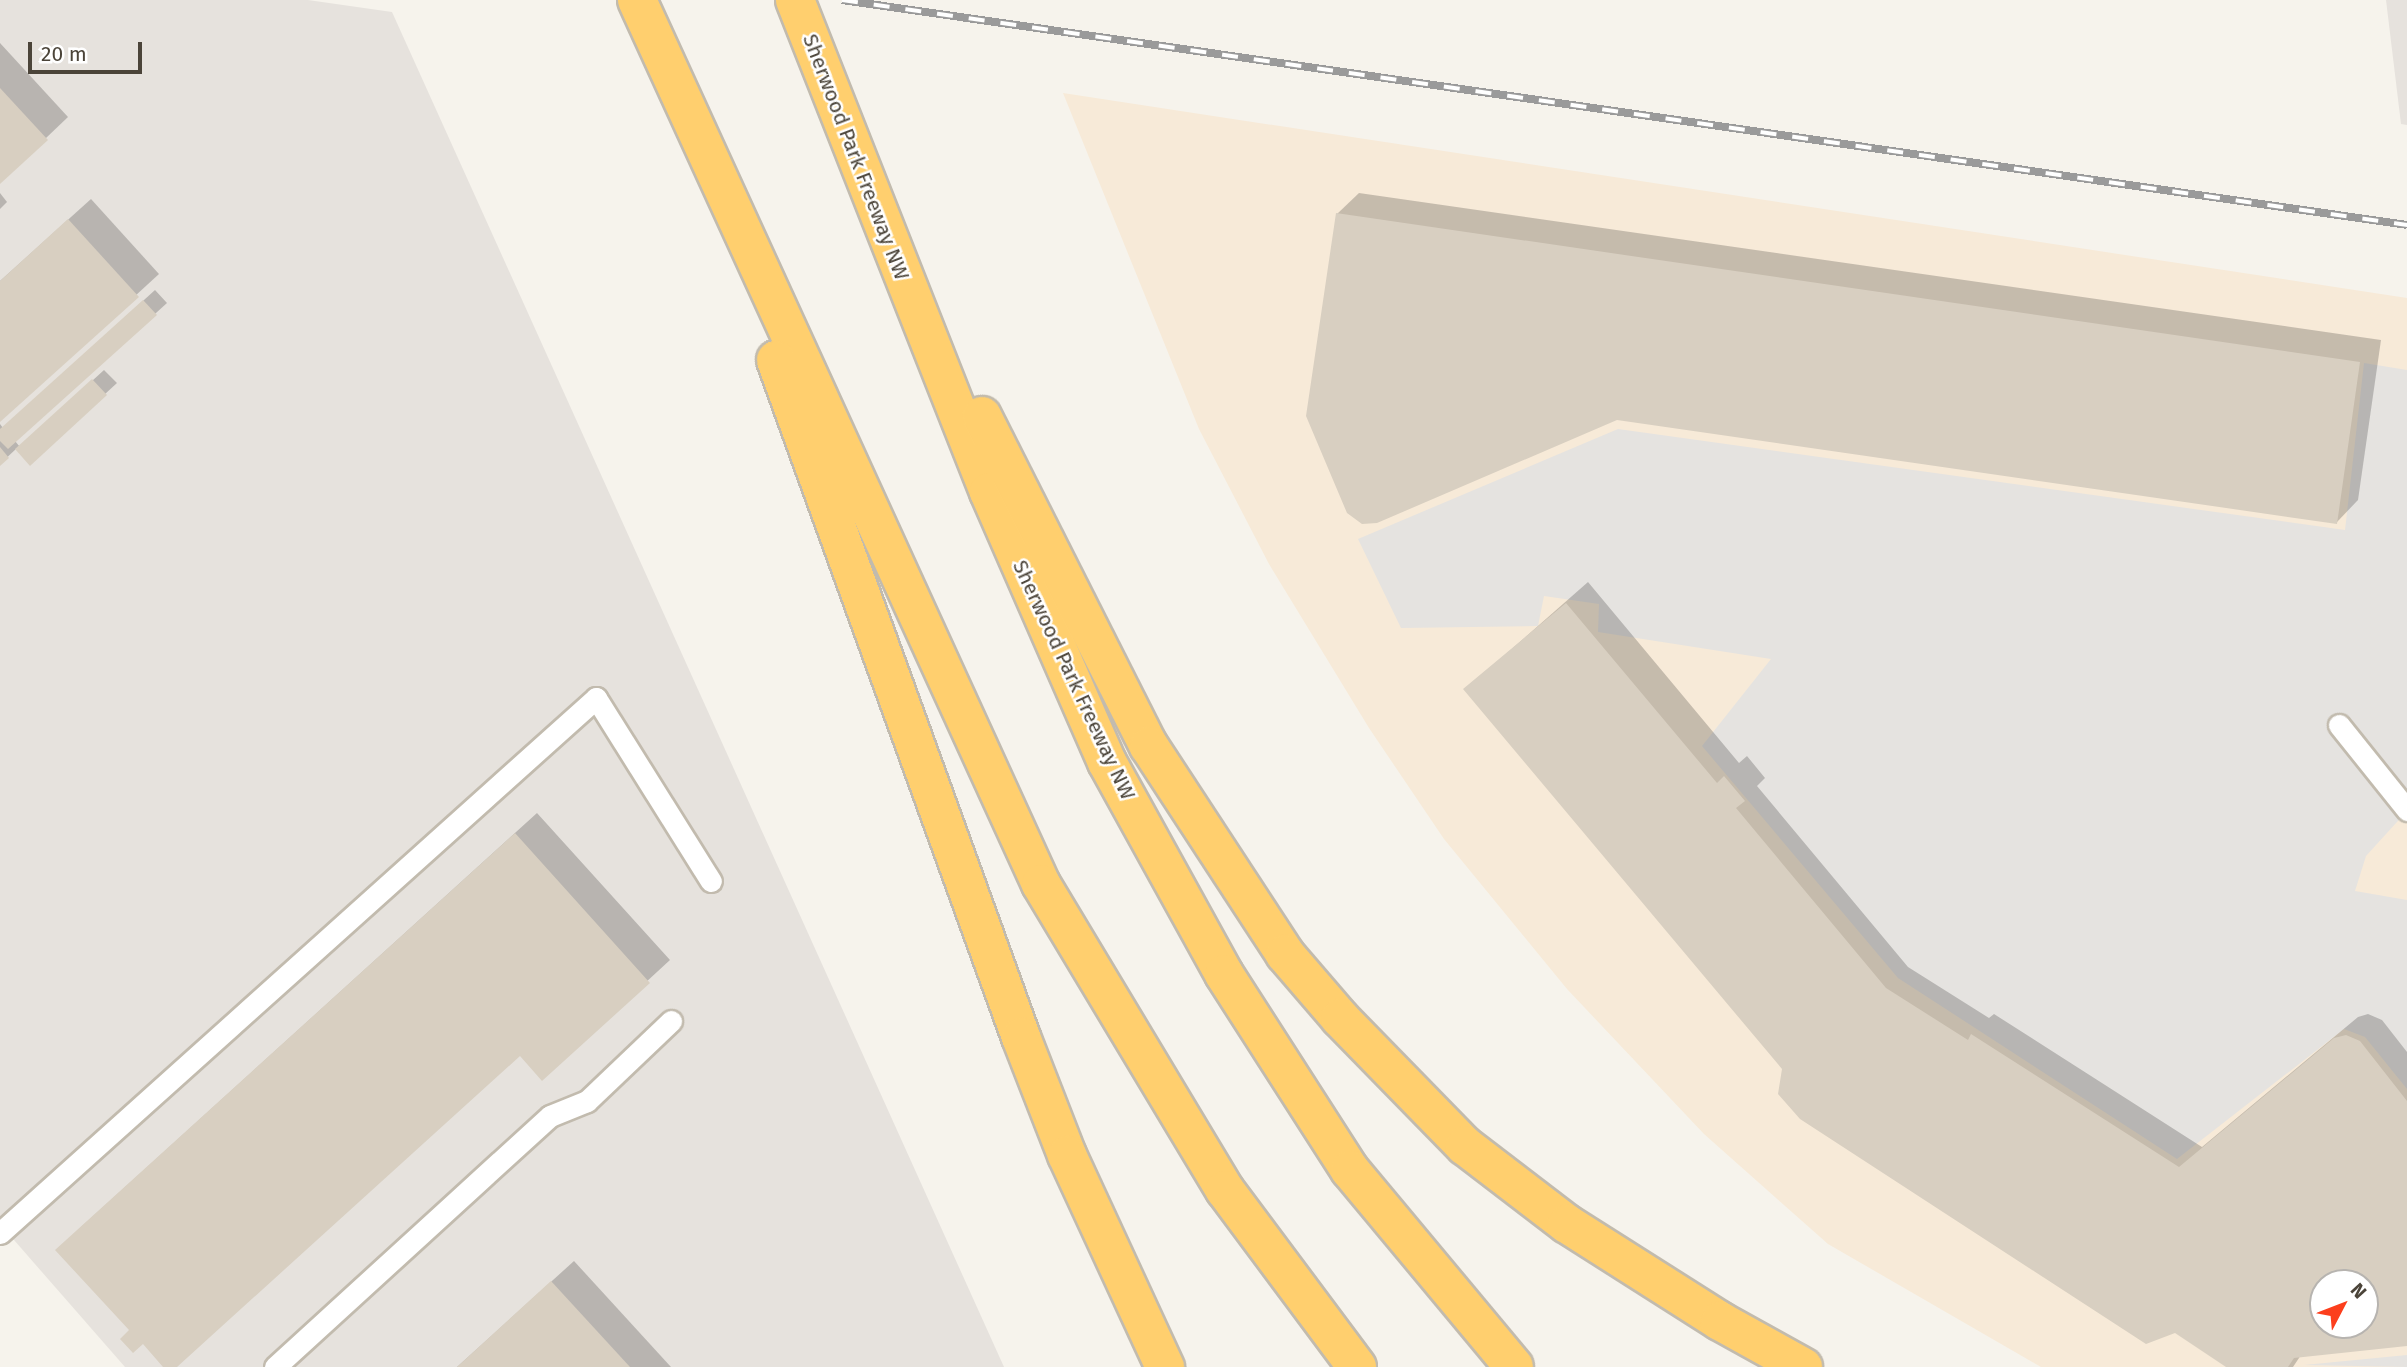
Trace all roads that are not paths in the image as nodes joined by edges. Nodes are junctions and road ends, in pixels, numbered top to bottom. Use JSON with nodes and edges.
{"nodes":[{"id":1,"x":637,"y":0,"type":"edge"},
{"id":2,"x":795,"y":0,"type":"edge"},
{"id":3,"x":691,"y":120,"type":"junction"},
{"id":4,"x":886,"y":233,"type":"junction"},
{"id":5,"x":2339,"y":724,"type":"dead end"},
{"id":6,"x":2407,"y":810,"type":"edge"},
{"id":7,"x":710,"y":881,"type":"dead end"},
{"id":8,"x":671,"y":1021,"type":"dead end"},
{"id":9,"x":0,"y":1233,"type":"edge"},
{"id":10,"x":275,"y":1367,"type":"edge"},
{"id":11,"x":1165,"y":1367,"type":"edge"},
{"id":12,"x":1357,"y":1367,"type":"edge"},
{"id":13,"x":1514,"y":1367,"type":"edge"},
{"id":14,"x":1803,"y":1367,"type":"edge"}],
"edges":[{"from":1,"to":3,"type":"highway"},
{"from":2,"to":4,"type":"highway","name":"Sherwood Park Freeway NW"},
{"from":3,"to":11,"type":"highway"},
{"from":3,"to":12,"type":"highway"},
{"from":4,"to":13,"type":"highway","name":"Sherwood Park Freeway NW"},
{"from":4,"to":14,"type":"highway"},
{"from":5,"to":6,"type":"lane"},
{"from":7,"to":9,"type":"lane"},
{"from":8,"to":10,"type":"lane"}]}
